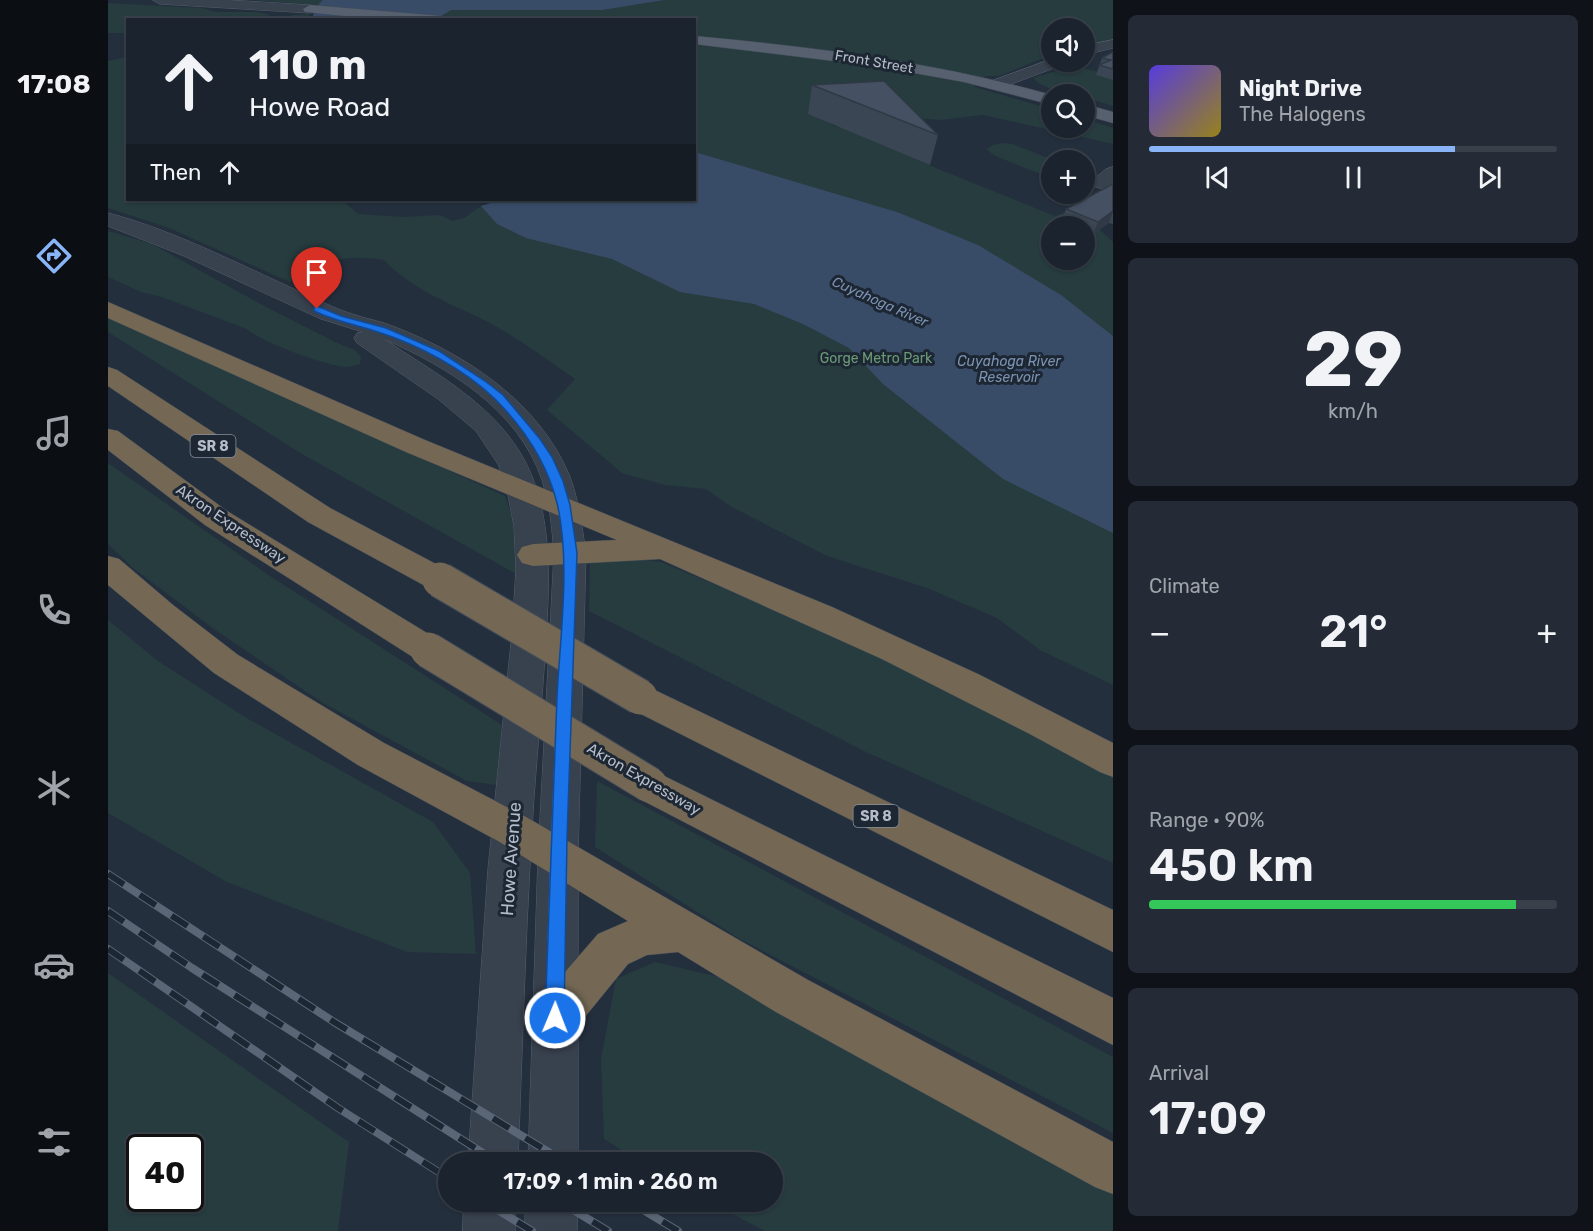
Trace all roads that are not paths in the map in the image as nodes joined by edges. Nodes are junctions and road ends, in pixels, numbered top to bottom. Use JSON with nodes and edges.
{"nodes":[{"id":1,"x":160,"y":0,"type":"edge"},
{"id":2,"x":310,"y":9,"type":"joint"},
{"id":3,"x":418,"y":18,"type":"edge"},
{"id":4,"x":696,"y":40,"type":"edge"},
{"id":5,"x":1113,"y":44,"type":"edge"},
{"id":6,"x":1095,"y":48,"type":"edge"},
{"id":7,"x":1041,"y":68,"type":"edge"},
{"id":8,"x":995,"y":85,"type":"junction"},
{"id":9,"x":1041,"y":97,"type":"edge"},
{"id":10,"x":1095,"y":113,"type":"edge"},
{"id":11,"x":1113,"y":118,"type":"edge"},
{"id":12,"x":1113,"y":173,"type":"edge"},
{"id":13,"x":1113,"y":186,"type":"edge"},
{"id":14,"x":108,"y":219,"type":"edge"},
{"id":15,"x":108,"y":309,"type":"edge"},
{"id":16,"x":338,"y":318,"type":"junction"},
{"id":17,"x":108,"y":375,"type":"edge"},
{"id":18,"x":108,"y":437,"type":"edge"},
{"id":19,"x":523,"y":497,"type":"junction"},
{"id":20,"x":564,"y":505,"type":"junction"},
{"id":21,"x":667,"y":550,"type":"junction"},
{"id":22,"x":570,"y":553,"type":"junction"},
{"id":23,"x":533,"y":555,"type":"junction"},
{"id":24,"x":108,"y":567,"type":"edge"},
{"id":25,"x":1113,"y":761,"type":"edge"},
{"id":26,"x":512,"y":829,"type":"junction"},
{"id":27,"x":558,"y":857,"type":"junction"},
{"id":28,"x":683,"y":932,"type":"junction"},
{"id":29,"x":1113,"y":932,"type":"edge"},
{"id":30,"x":555,"y":1018,"type":"junction"},
{"id":31,"x":1113,"y":1022,"type":"edge"},
{"id":32,"x":494,"y":1152,"type":"edge"},
{"id":33,"x":552,"y":1152,"type":"edge"},
{"id":34,"x":1113,"y":1169,"type":"edge"},
{"id":35,"x":490,"y":1212,"type":"edge"},
{"id":36,"x":552,"y":1212,"type":"edge"},
{"id":37,"x":489,"y":1231,"type":"edge"},
{"id":38,"x":551,"y":1231,"type":"edge"}],
"edges":[{"from":1,"to":2,"type":"street"},
{"from":2,"to":3,"type":"main road"},
{"from":4,"to":8,"type":"main road","name":"Front Street"},
{"from":5,"to":6,"type":"street"},
{"from":7,"to":8,"type":"street"},
{"from":8,"to":9,"type":"main road","name":"Front Street"},
{"from":10,"to":11,"type":"main road"},
{"from":12,"to":13,"type":"street"},
{"from":14,"to":16,"type":"street"},
{"from":15,"to":19,"type":"highway"},
{"from":16,"to":19,"type":"street","name":"Howe Avenue"},
{"from":16,"to":20,"type":"street"},
{"from":17,"to":29,"type":"highway","number":"SR 8","bridge":true},
{"from":18,"to":31,"type":"highway","name":"Akron Expressway","bridge":true},
{"from":19,"to":20,"type":"highway"},
{"from":19,"to":23,"type":"street","name":"Howe Avenue"},
{"from":20,"to":21,"type":"highway"},
{"from":20,"to":22,"type":"street"},
{"from":21,"to":22,"type":"highway"},
{"from":21,"to":25,"type":"highway"},
{"from":22,"to":23,"type":"highway"},
{"from":22,"to":27,"type":"street"},
{"from":23,"to":26,"type":"street","name":"Howe Avenue"},
{"from":24,"to":26,"type":"highway"},
{"from":26,"to":27,"type":"highway"},
{"from":26,"to":32,"type":"street","name":"Howe Avenue"},
{"from":27,"to":28,"type":"highway"},
{"from":27,"to":30,"type":"street"},
{"from":28,"to":30,"type":"highway"},
{"from":28,"to":34,"type":"highway"},
{"from":30,"to":33,"type":"street"},
{"from":35,"to":37,"type":"street"},
{"from":36,"to":38,"type":"street"}]}
